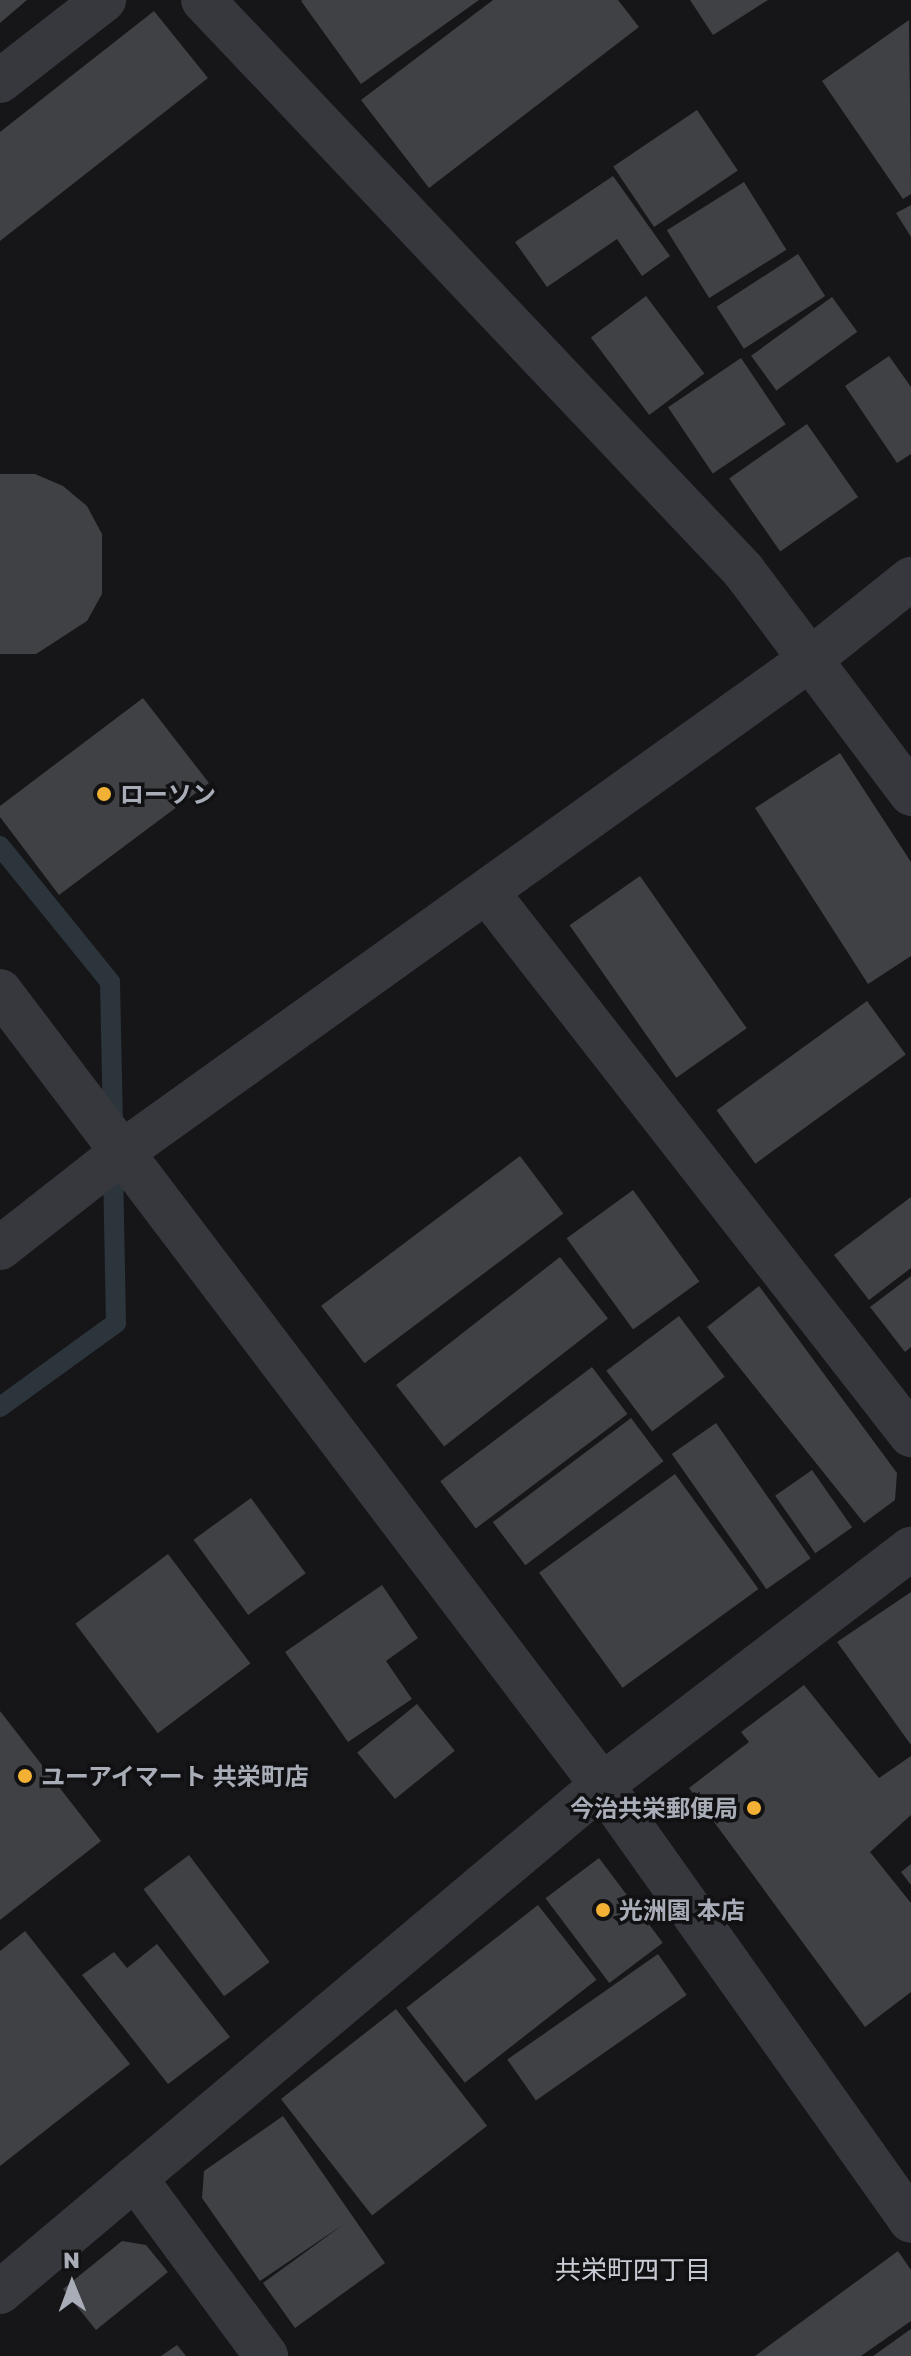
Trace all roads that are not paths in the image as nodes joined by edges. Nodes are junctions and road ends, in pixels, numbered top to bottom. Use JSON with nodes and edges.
{"nodes":[{"id":1,"x":104,"y":0,"type":"edge"},
{"id":2,"x":203,"y":0,"type":"edge"},
{"id":3,"x":0,"y":81,"type":"edge"},
{"id":4,"x":911,"y":579,"type":"edge"},
{"id":5,"x":812,"y":658,"type":"junction"},
{"id":6,"x":911,"y":794,"type":"edge"},
{"id":7,"x":487,"y":892,"type":"junction"},
{"id":8,"x":0,"y":991,"type":"edge"},
{"id":9,"x":125,"y":1150,"type":"junction"},
{"id":10,"x":0,"y":1248,"type":"edge"},
{"id":11,"x":911,"y":1435,"type":"edge"},
{"id":12,"x":911,"y":1549,"type":"edge"},
{"id":13,"x":602,"y":1785,"type":"junction"},
{"id":14,"x":135,"y":2178,"type":"junction"},
{"id":15,"x":911,"y":2221,"type":"edge"},
{"id":16,"x":0,"y":2292,"type":"edge"},
{"id":17,"x":266,"y":2356,"type":"edge"}],
"edges":[{"from":1,"to":3,"type":"street"},
{"from":2,"to":5,"type":"street"},
{"from":4,"to":5,"type":"street"},
{"from":5,"to":6,"type":"street"},
{"from":5,"to":7,"type":"street"},
{"from":7,"to":9,"type":"street"},
{"from":7,"to":11,"type":"street"},
{"from":8,"to":9,"type":"street"},
{"from":9,"to":10,"type":"street"},
{"from":9,"to":13,"type":"street"},
{"from":12,"to":13,"type":"street"},
{"from":13,"to":14,"type":"street"},
{"from":13,"to":15,"type":"street"},
{"from":14,"to":16,"type":"street"},
{"from":14,"to":17,"type":"street"}]}
